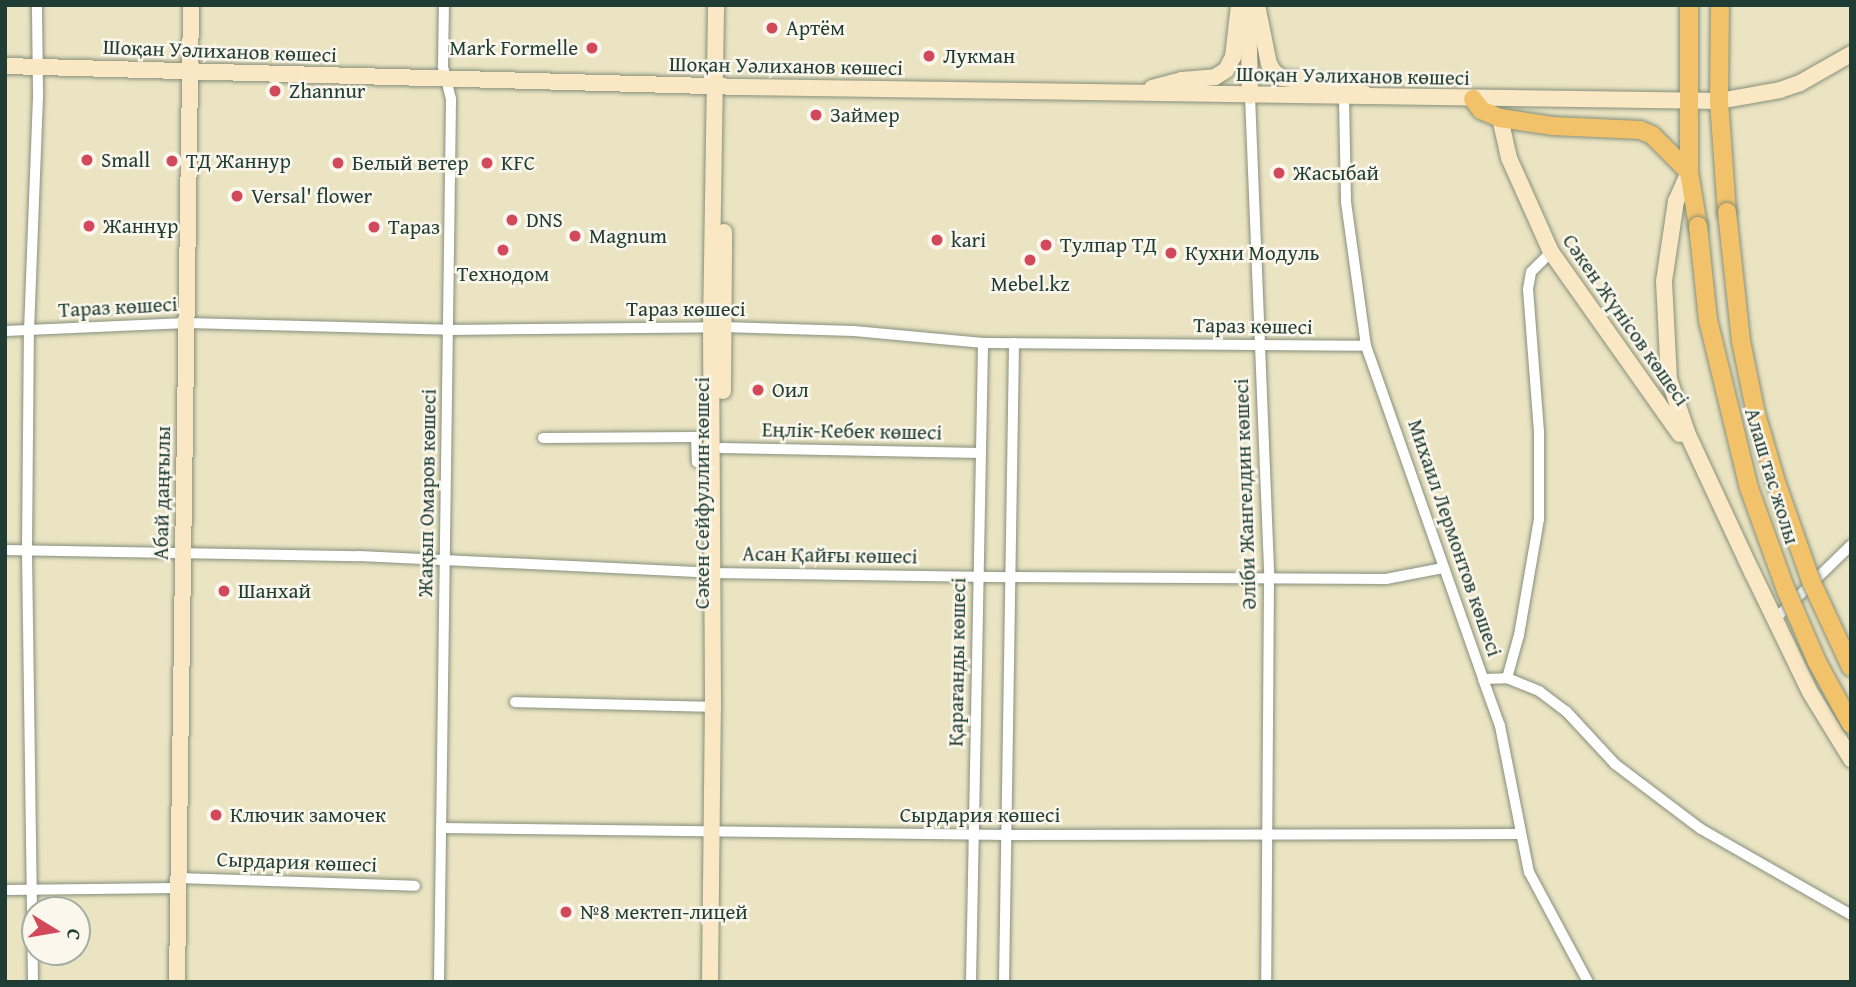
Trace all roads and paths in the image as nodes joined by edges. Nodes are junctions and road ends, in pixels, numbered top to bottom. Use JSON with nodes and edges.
{"nodes":[{"id":1,"x":37,"y":5,"type":"edge"},
{"id":2,"x":191,"y":5,"type":"edge"},
{"id":3,"x":444,"y":5,"type":"edge"},
{"id":4,"x":716,"y":5,"type":"edge"},
{"id":5,"x":726,"y":5,"type":"edge"},
{"id":6,"x":1239,"y":5,"type":"edge"},
{"id":7,"x":1248,"y":5,"type":"edge"},
{"id":8,"x":1257,"y":5,"type":"edge"},
{"id":9,"x":1689,"y":5,"type":"edge"},
{"id":10,"x":1720,"y":5,"type":"edge"},
{"id":11,"x":1851,"y":54,"type":"edge"},
{"id":12,"x":5,"y":66,"type":"edge"},
{"id":13,"x":189,"y":71,"type":"junction"},
{"id":14,"x":37,"y":73,"type":"junction"},
{"id":15,"x":446,"y":78,"type":"junction"},
{"id":16,"x":722,"y":88,"type":"junction"},
{"id":17,"x":1134,"y":94,"type":"junction"},
{"id":18,"x":1250,"y":96,"type":"junction"},
{"id":19,"x":1344,"y":97,"type":"junction"},
{"id":20,"x":1374,"y":97,"type":"junction"},
{"id":21,"x":1473,"y":99,"type":"junction"},
{"id":22,"x":1688,"y":100,"type":"junction"},
{"id":23,"x":1719,"y":101,"type":"junction"},
{"id":24,"x":1500,"y":118,"type":"junction"},
{"id":25,"x":1689,"y":172,"type":"junction"},
{"id":26,"x":1551,"y":252,"type":"junction"},
{"id":27,"x":187,"y":323,"type":"junction"},
{"id":28,"x":717,"y":328,"type":"junction"},
{"id":29,"x":449,"y":330,"type":"junction"},
{"id":30,"x":5,"y":331,"type":"edge"},
{"id":31,"x":29,"y":331,"type":"junction"},
{"id":32,"x":983,"y":343,"type":"junction"},
{"id":33,"x":1014,"y":343,"type":"junction"},
{"id":34,"x":1262,"y":345,"type":"junction"},
{"id":35,"x":1366,"y":346,"type":"junction"},
{"id":36,"x":543,"y":438,"type":"dead end"},
{"id":37,"x":722,"y":448,"type":"junction"},
{"id":38,"x":981,"y":453,"type":"junction"},
{"id":39,"x":1700,"y":462,"type":"junction"},
{"id":40,"x":713,"y":463,"type":"junction"},
{"id":41,"x":1851,"y":545,"type":"edge"},
{"id":42,"x":27,"y":549,"type":"junction"},
{"id":43,"x":5,"y":550,"type":"edge"},
{"id":44,"x":182,"y":551,"type":"junction"},
{"id":45,"x":446,"y":558,"type":"junction"},
{"id":46,"x":1443,"y":568,"type":"junction"},
{"id":47,"x":718,"y":573,"type":"junction"},
{"id":48,"x":978,"y":577,"type":"junction"},
{"id":49,"x":1010,"y":577,"type":"junction"},
{"id":50,"x":1269,"y":579,"type":"junction"},
{"id":51,"x":1775,"y":619,"type":"junction"},
{"id":52,"x":1851,"y":667,"type":"edge"},
{"id":53,"x":1507,"y":678,"type":"junction"},
{"id":54,"x":1483,"y":679,"type":"junction"},
{"id":55,"x":515,"y":702,"type":"dead end"},
{"id":56,"x":713,"y":707,"type":"junction"},
{"id":57,"x":1851,"y":724,"type":"edge"},
{"id":58,"x":1851,"y":759,"type":"edge"},
{"id":59,"x":441,"y":828,"type":"junction"},
{"id":60,"x":717,"y":832,"type":"junction"},
{"id":61,"x":1519,"y":834,"type":"junction"},
{"id":62,"x":973,"y":835,"type":"junction"},
{"id":63,"x":1008,"y":835,"type":"junction"},
{"id":64,"x":1267,"y":835,"type":"junction"},
{"id":65,"x":178,"y":883,"type":"junction"},
{"id":66,"x":415,"y":886,"type":"dead end"},
{"id":67,"x":30,"y":889,"type":"junction"},
{"id":68,"x":5,"y":890,"type":"edge"},
{"id":69,"x":1851,"y":915,"type":"edge"},
{"id":70,"x":33,"y":982,"type":"edge"},
{"id":71,"x":177,"y":982,"type":"edge"},
{"id":72,"x":439,"y":982,"type":"edge"},
{"id":73,"x":710,"y":982,"type":"edge"},
{"id":74,"x":719,"y":982,"type":"edge"},
{"id":75,"x":971,"y":982,"type":"edge"},
{"id":76,"x":1004,"y":982,"type":"edge"},
{"id":77,"x":1266,"y":982,"type":"edge"},
{"id":78,"x":1588,"y":982,"type":"edge"}],
"edges":[{"from":1,"to":14,"type":"street"},
{"from":2,"to":13,"type":"street","name":"Абай даңғылы"},
{"from":3,"to":15,"type":"street","name":"Жақып Омаров көшесі"},
{"from":4,"to":16,"type":"street","name":"Сәкен Сейфуллин көшесі"},
{"from":5,"to":16,"type":"street","name":"Сәкен Сейфуллин көшесі"},
{"from":6,"to":17,"type":"street"},
{"from":7,"to":18,"type":"street","name":"Әліби Жангелдин көшесі"},
{"from":8,"to":20,"type":"street"},
{"from":9,"to":22,"type":"main road","name":"Алаш тас жолы"},
{"from":10,"to":23,"type":"main road","name":"Алаш тас жолы"},
{"from":11,"to":23,"type":"street","name":"Шоқан Уәлиханов көшесі"},
{"from":12,"to":14,"type":"street","name":"Шоқан Уәлиханов көшесі"},
{"from":13,"to":14,"type":"street","name":"Шоқан Уәлиханов көшесі"},
{"from":13,"to":15,"type":"street","name":"Шоқан Уәлиханов көшесі"},
{"from":13,"to":27,"type":"street","name":"Абай даңғылы"},
{"from":14,"to":31,"type":"street"},
{"from":15,"to":16,"type":"street","name":"Шоқан Уәлиханов көшесі"},
{"from":15,"to":29,"type":"street","name":"Жақып Омаров көшесі"},
{"from":16,"to":17,"type":"street","name":"Шоқан Уәлиханов көшесі"},
{"from":16,"to":28,"type":"street","name":"Сәкен Сейфуллин көшесі"},
{"from":17,"to":18,"type":"street","name":"Шоқан Уәлиханов көшесі"},
{"from":18,"to":19,"type":"street","name":"Шоқан Уәлиханов көшесі"},
{"from":18,"to":34,"type":"street","name":"Әліби Жангелдин көшесі"},
{"from":19,"to":20,"type":"street","name":"Шоқан Уәлиханов көшесі"},
{"from":19,"to":35,"type":"street","name":"Михаил Лермонтов көшесі"},
{"from":20,"to":21,"type":"street","name":"Шоқан Уәлиханов көшесі"},
{"from":21,"to":22,"type":"street","name":"Шоқан Уәлиханов көшесі"},
{"from":21,"to":24,"type":"main road"},
{"from":22,"to":23,"type":"street","name":"Шоқан Уәлиханов көшесі"},
{"from":22,"to":25,"type":"main road","name":"Алаш тас жолы"},
{"from":23,"to":52,"type":"main road","name":"Алаш тас жолы","bridge":true},
{"from":24,"to":25,"type":"main road"},
{"from":24,"to":26,"type":"street","name":"Сәкен Жүнісов көшесі"},
{"from":25,"to":39,"type":"street"},
{"from":25,"to":57,"type":"main road","name":"Алаш тас жолы","bridge":true},
{"from":26,"to":39,"type":"street","name":"Сәкен Жүнісов көшесі"},
{"from":26,"to":53,"type":"street"},
{"from":27,"to":29,"type":"street","name":"Тараз көшесі"},
{"from":27,"to":31,"type":"street","name":"Тараз көшесі"},
{"from":27,"to":44,"type":"street","name":"Абай даңғылы"},
{"from":28,"to":29,"type":"street","name":"Тараз көшесі"},
{"from":28,"to":32,"type":"street","name":"Тараз көшесі"},
{"from":28,"to":37,"type":"street","name":"Сәкен Сейфуллин көшесі"},
{"from":28,"to":40,"type":"street","name":"Сәкен Сейфуллин көшесі"},
{"from":29,"to":45,"type":"street","name":"Жақып Омаров көшесі"},
{"from":30,"to":31,"type":"street","name":"Тараз көшесі"},
{"from":31,"to":42,"type":"street"},
{"from":32,"to":33,"type":"street","name":"Тараз көшесі"},
{"from":32,"to":38,"type":"street","name":"Қарағанды көшесі"},
{"from":33,"to":34,"type":"street","name":"Тараз көшесі"},
{"from":33,"to":49,"type":"street"},
{"from":34,"to":35,"type":"street","name":"Тараз көшесі"},
{"from":34,"to":50,"type":"street","name":"Әліби Жангелдин көшесі"},
{"from":35,"to":46,"type":"street","name":"Михаил Лермонтов көшесі"},
{"from":36,"to":40,"type":"street"},
{"from":37,"to":38,"type":"street","name":"Еңлік-Кебек көшесі"},
{"from":37,"to":47,"type":"street","name":"Сәкен Сейфуллин көшесі"},
{"from":38,"to":48,"type":"street","name":"Қарағанды көшесі"},
{"from":39,"to":51,"type":"street"},
{"from":40,"to":47,"type":"street","name":"Сәкен Сейфуллин көшесі"},
{"from":41,"to":51,"type":"street"},
{"from":42,"to":43,"type":"street","name":"Асан Қайғы көшесі"},
{"from":42,"to":44,"type":"street","name":"Асан Қайғы көшесі"},
{"from":42,"to":67,"type":"street"},
{"from":44,"to":45,"type":"street","name":"Асан Қайғы көшесі"},
{"from":44,"to":65,"type":"street","name":"Абай даңғылы"},
{"from":45,"to":47,"type":"street","name":"Асан Қайғы көшесі"},
{"from":45,"to":59,"type":"street","name":"Жақып Омаров көшесі"},
{"from":46,"to":50,"type":"street","name":"Асан Қайғы көшесі"},
{"from":46,"to":54,"type":"street","name":"Михаил Лермонтов көшесі"},
{"from":47,"to":48,"type":"street","name":"Асан Қайғы көшесі"},
{"from":47,"to":56,"type":"street","name":"Сәкен Сейфуллин көшесі"},
{"from":47,"to":60,"type":"street","name":"Сәкен Сейфуллин көшесі"},
{"from":48,"to":49,"type":"street","name":"Асан Қайғы көшесі"},
{"from":48,"to":62,"type":"street","name":"Қарағанды көшесі"},
{"from":49,"to":50,"type":"street","name":"Асан Қайғы көшесі"},
{"from":49,"to":63,"type":"street"},
{"from":50,"to":64,"type":"street","name":"Әліби Жангелдин көшесі"},
{"from":51,"to":58,"type":"street"},
{"from":53,"to":54,"type":"street","name":"Михаил Лермонтов көшесі"},
{"from":53,"to":69,"type":"street","name":"Михаил Лермонтов көшесі"},
{"from":54,"to":61,"type":"street"},
{"from":55,"to":56,"type":"street"},
{"from":56,"to":60,"type":"street","name":"Сәкен Сейфуллин көшесі"},
{"from":59,"to":60,"type":"street","name":"Сырдария көшесі"},
{"from":59,"to":72,"type":"street","name":"Жақып Омаров көшесі"},
{"from":60,"to":62,"type":"street","name":"Сырдария көшесі"},
{"from":60,"to":73,"type":"street","name":"Сәкен Сейфуллин көшесі"},
{"from":60,"to":74,"type":"street","name":"Сәкен Сейфуллин көшесі"},
{"from":61,"to":64,"type":"street","name":"Сырдария көшесі"},
{"from":61,"to":78,"type":"street"},
{"from":62,"to":63,"type":"street","name":"Сырдария көшесі"},
{"from":62,"to":75,"type":"street","name":"Қарағанды көшесі"},
{"from":63,"to":64,"type":"street","name":"Сырдария көшесі"},
{"from":63,"to":76,"type":"street"},
{"from":64,"to":77,"type":"street","name":"Әліби Жангелдин көшесі"},
{"from":65,"to":66,"type":"street","name":"Сырдария көшесі"},
{"from":65,"to":67,"type":"street","name":"Сырдария көшесі"},
{"from":65,"to":71,"type":"street","name":"Абай даңғылы"},
{"from":67,"to":68,"type":"street","name":"Сырдария көшесі"},
{"from":67,"to":70,"type":"street"}]}
